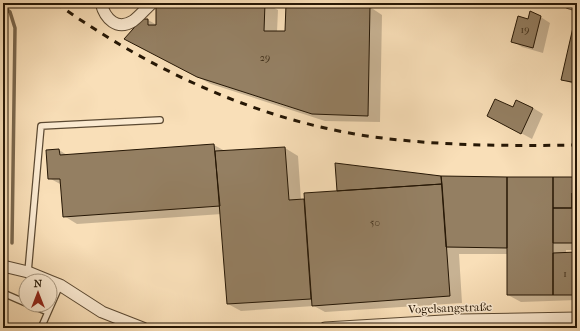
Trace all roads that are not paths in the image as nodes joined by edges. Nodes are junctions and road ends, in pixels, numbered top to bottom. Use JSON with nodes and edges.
{"nodes":[{"id":1,"x":101,"y":3,"type":"edge"},
{"id":2,"x":152,"y":3,"type":"edge"},
{"id":3,"x":570,"y":3,"type":"edge"},
{"id":4,"x":577,"y":5,"type":"edge"},
{"id":5,"x":160,"y":120,"type":"dead end"},
{"id":6,"x":3,"y":266,"type":"edge"},
{"id":7,"x":28,"y":272,"type":"joint"},
{"id":8,"x":58,"y":285,"type":"edge"},
{"id":9,"x":3,"y":293,"type":"edge"},
{"id":10,"x":18,"y":300,"type":"edge"},
{"id":11,"x":48,"y":313,"type":"edge"},
{"id":12,"x":577,"y":318,"type":"edge"},
{"id":13,"x":488,"y":324,"type":"edge"},
{"id":14,"x":41,"y":328,"type":"edge"},
{"id":15,"x":143,"y":328,"type":"edge"},
{"id":16,"x":325,"y":328,"type":"edge"}],
"edges":[{"from":1,"to":2,"type":"street"},
{"from":3,"to":4,"type":"street"},
{"from":5,"to":7,"type":"lane"},
{"from":6,"to":7,"type":"street"},
{"from":8,"to":15,"type":"street"},
{"from":9,"to":10,"type":"lane"},
{"from":11,"to":14,"type":"lane"},
{"from":12,"to":13,"type":"street","name":"Vogelsangstraße"},
{"from":13,"to":16,"type":"street","name":"Vogelsangstraße"}]}
